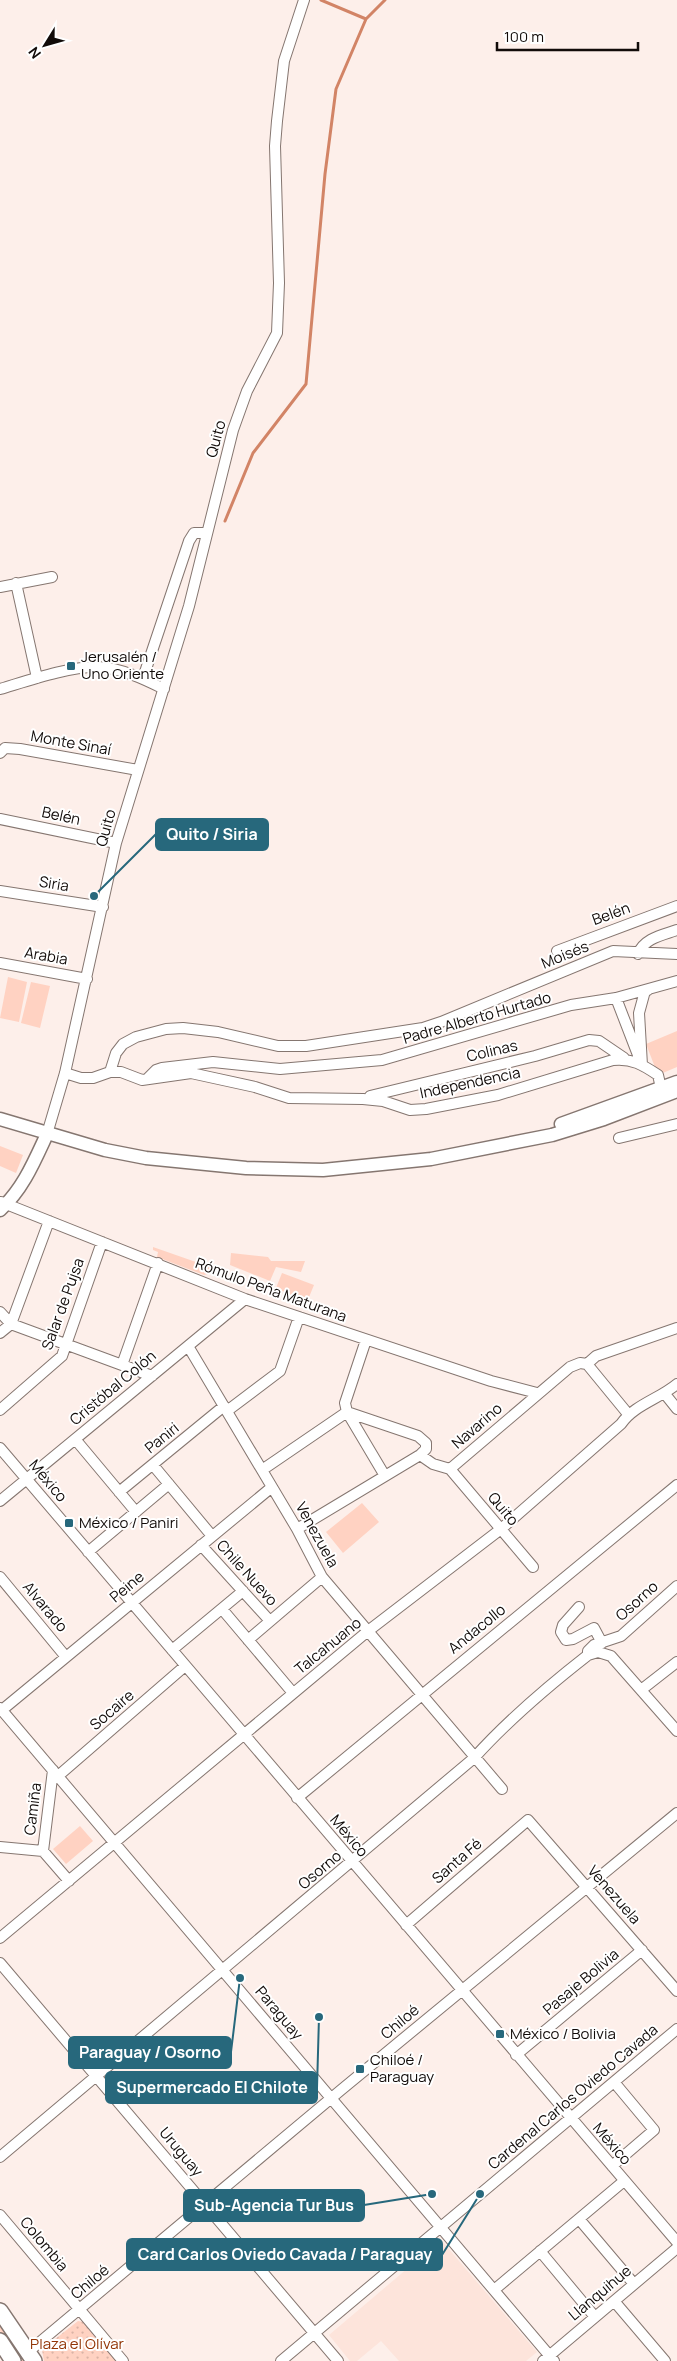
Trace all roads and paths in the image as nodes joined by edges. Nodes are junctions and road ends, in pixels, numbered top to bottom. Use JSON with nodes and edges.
{"nodes":[{"id":1,"x":304,"y":0,"type":"edge"},
{"id":2,"x":206,"y":533,"type":"junction"},
{"id":3,"x":52,"y":577,"type":"dead end"},
{"id":4,"x":16,"y":583,"type":"junction"},
{"id":5,"x":0,"y":587,"type":"edge"},
{"id":6,"x":36,"y":678,"type":"junction"},
{"id":7,"x":143,"y":678,"type":"junction"},
{"id":8,"x":164,"y":689,"type":"junction"},
{"id":9,"x":0,"y":690,"type":"edge"},
{"id":10,"x":0,"y":753,"type":"edge"},
{"id":11,"x":138,"y":770,"type":"junction"},
{"id":12,"x":0,"y":819,"type":"edge"},
{"id":13,"x":116,"y":843,"type":"junction"},
{"id":14,"x":0,"y":891,"type":"edge"},
{"id":15,"x":677,"y":906,"type":"edge"},
{"id":16,"x":103,"y":907,"type":"junction"},
{"id":17,"x":677,"y":930,"type":"edge"},
{"id":18,"x":557,"y":951,"type":"dead end"},
{"id":19,"x":638,"y":954,"type":"junction"},
{"id":20,"x":677,"y":954,"type":"edge"},
{"id":21,"x":0,"y":962,"type":"edge"},
{"id":22,"x":87,"y":978,"type":"junction"},
{"id":23,"x":677,"y":981,"type":"edge"},
{"id":24,"x":648,"y":990,"type":"junction"},
{"id":25,"x":616,"y":998,"type":"junction"},
{"id":26,"x":624,"y":1058,"type":"junction"},
{"id":27,"x":642,"y":1065,"type":"junction"},
{"id":28,"x":110,"y":1072,"type":"junction"},
{"id":29,"x":65,"y":1073,"type":"junction"},
{"id":30,"x":147,"y":1079,"type":"junction"},
{"id":31,"x":677,"y":1082,"type":"edge"},
{"id":32,"x":660,"y":1088,"type":"junction"},
{"id":33,"x":677,"y":1091,"type":"edge"},
{"id":34,"x":363,"y":1098,"type":"junction"},
{"id":35,"x":0,"y":1120,"type":"edge"},
{"id":36,"x":677,"y":1124,"type":"edge"},
{"id":37,"x":47,"y":1134,"type":"junction"},
{"id":38,"x":619,"y":1138,"type":"dead end"},
{"id":39,"x":517,"y":1141,"type":"junction"},
{"id":40,"x":2,"y":1205,"type":"edge"},
{"id":41,"x":49,"y":1221,"type":"junction"},
{"id":42,"x":102,"y":1242,"type":"junction"},
{"id":43,"x":158,"y":1263,"type":"junction"},
{"id":44,"x":245,"y":1299,"type":"junction"},
{"id":45,"x":0,"y":1312,"type":"edge"},
{"id":46,"x":299,"y":1317,"type":"junction"},
{"id":47,"x":11,"y":1324,"type":"junction"},
{"id":48,"x":677,"y":1328,"type":"edge"},
{"id":49,"x":0,"y":1333,"type":"edge"},
{"id":50,"x":366,"y":1340,"type":"junction"},
{"id":51,"x":67,"y":1345,"type":"junction"},
{"id":52,"x":188,"y":1346,"type":"junction"},
{"id":53,"x":587,"y":1364,"type":"junction"},
{"id":54,"x":122,"y":1365,"type":"junction"},
{"id":55,"x":152,"y":1376,"type":"junction"},
{"id":56,"x":677,"y":1384,"type":"edge"},
{"id":57,"x":538,"y":1393,"type":"junction"},
{"id":58,"x":665,"y":1394,"type":"junction"},
{"id":59,"x":677,"y":1408,"type":"edge"},
{"id":60,"x":225,"y":1409,"type":"junction"},
{"id":61,"x":0,"y":1410,"type":"edge"},
{"id":62,"x":347,"y":1412,"type":"junction"},
{"id":63,"x":628,"y":1414,"type":"junction"},
{"id":64,"x":74,"y":1439,"type":"junction"},
{"id":65,"x":0,"y":1448,"type":"edge"},
{"id":66,"x":420,"y":1455,"type":"junction"},
{"id":67,"x":153,"y":1465,"type":"junction"},
{"id":68,"x":450,"y":1469,"type":"junction"},
{"id":69,"x":262,"y":1470,"type":"junction"},
{"id":70,"x":385,"y":1476,"type":"junction"},
{"id":71,"x":26,"y":1479,"type":"junction"},
{"id":72,"x":169,"y":1484,"type":"junction"},
{"id":73,"x":677,"y":1486,"type":"edge"},
{"id":74,"x":272,"y":1487,"type":"junction"},
{"id":75,"x":120,"y":1492,"type":"junction"},
{"id":76,"x":0,"y":1501,"type":"edge"},
{"id":77,"x":136,"y":1512,"type":"junction"},
{"id":78,"x":501,"y":1529,"type":"junction"},
{"id":79,"x":297,"y":1530,"type":"junction"},
{"id":80,"x":212,"y":1536,"type":"junction"},
{"id":81,"x":201,"y":1545,"type":"junction"},
{"id":82,"x":88,"y":1552,"type":"junction"},
{"id":83,"x":533,"y":1567,"type":"dead end"},
{"id":84,"x":0,"y":1577,"type":"edge"},
{"id":85,"x":322,"y":1577,"type":"junction"},
{"id":86,"x":677,"y":1586,"type":"edge"},
{"id":87,"x":243,"y":1591,"type":"junction"},
{"id":88,"x":132,"y":1603,"type":"junction"},
{"id":89,"x":579,"y":1607,"type":"dead end"},
{"id":90,"x":222,"y":1609,"type":"junction"},
{"id":91,"x":270,"y":1621,"type":"junction"},
{"id":92,"x":368,"y":1631,"type":"junction"},
{"id":93,"x":248,"y":1640,"type":"junction"},
{"id":94,"x":602,"y":1643,"type":"junction"},
{"id":95,"x":172,"y":1650,"type":"junction"},
{"id":96,"x":588,"y":1655,"type":"junction"},
{"id":97,"x":66,"y":1657,"type":"junction"},
{"id":98,"x":677,"y":1662,"type":"edge"},
{"id":99,"x":185,"y":1666,"type":"junction"},
{"id":100,"x":642,"y":1690,"type":"junction"},
{"id":101,"x":294,"y":1693,"type":"junction"},
{"id":102,"x":421,"y":1695,"type":"junction"},
{"id":103,"x":1,"y":1709,"type":"edge"},
{"id":104,"x":677,"y":1731,"type":"edge"},
{"id":105,"x":244,"y":1735,"type":"junction"},
{"id":106,"x":474,"y":1758,"type":"junction"},
{"id":107,"x":56,"y":1773,"type":"junction"},
{"id":108,"x":502,"y":1789,"type":"dead end"},
{"id":109,"x":297,"y":1798,"type":"junction"},
{"id":110,"x":677,"y":1813,"type":"edge"},
{"id":111,"x":528,"y":1820,"type":"joint"},
{"id":112,"x":114,"y":1843,"type":"junction"},
{"id":113,"x":0,"y":1847,"type":"edge"},
{"id":114,"x":43,"y":1851,"type":"junction"},
{"id":115,"x":352,"y":1862,"type":"junction"},
{"id":116,"x":69,"y":1881,"type":"junction"},
{"id":117,"x":588,"y":1888,"type":"junction"},
{"id":118,"x":406,"y":1925,"type":"junction"},
{"id":119,"x":0,"y":1938,"type":"edge"},
{"id":120,"x":642,"y":1950,"type":"junction"},
{"id":121,"x":0,"y":1963,"type":"edge"},
{"id":122,"x":223,"y":1971,"type":"junction"},
{"id":123,"x":461,"y":1990,"type":"junction"},
{"id":124,"x":677,"y":1990,"type":"edge"},
{"id":125,"x":677,"y":2030,"type":"edge"},
{"id":126,"x":516,"y":2055,"type":"junction"},
{"id":127,"x":97,"y":2076,"type":"junction"},
{"id":128,"x":614,"y":2082,"type":"junction"},
{"id":129,"x":331,"y":2098,"type":"junction"},
{"id":130,"x":571,"y":2119,"type":"junction"},
{"id":131,"x":0,"y":2157,"type":"edge"},
{"id":132,"x":612,"y":2166,"type":"junction"},
{"id":133,"x":624,"y":2181,"type":"junction"},
{"id":134,"x":206,"y":2205,"type":"junction"},
{"id":135,"x":0,"y":2215,"type":"edge"},
{"id":136,"x":579,"y":2219,"type":"junction"},
{"id":137,"x":440,"y":2226,"type":"junction"},
{"id":138,"x":677,"y":2242,"type":"edge"},
{"id":139,"x":677,"y":2248,"type":"edge"},
{"id":140,"x":540,"y":2252,"type":"junction"},
{"id":141,"x":634,"y":2284,"type":"junction"},
{"id":142,"x":494,"y":2290,"type":"junction"},
{"id":143,"x":614,"y":2301,"type":"junction"},
{"id":144,"x":80,"y":2310,"type":"junction"},
{"id":145,"x":0,"y":2311,"type":"edge"},
{"id":146,"x":595,"y":2317,"type":"junction"},
{"id":147,"x":315,"y":2333,"type":"junction"},
{"id":148,"x":0,"y":2342,"type":"edge"},
{"id":149,"x":32,"y":2357,"type":"edge"},
{"id":150,"x":549,"y":2359,"type":"edge"},
{"id":151,"x":13,"y":2361,"type":"edge"},
{"id":152,"x":123,"y":2361,"type":"edge"},
{"id":153,"x":281,"y":2361,"type":"edge"},
{"id":154,"x":338,"y":2361,"type":"edge"},
{"id":155,"x":665,"y":2361,"type":"edge"}],
"edges":[{"from":1,"to":2,"type":"street","name":"Quito"},
{"from":2,"to":7,"type":"street"},
{"from":2,"to":8,"type":"street","name":"Quito"},
{"from":3,"to":4,"type":"street"},
{"from":4,"to":5,"type":"street"},
{"from":4,"to":6,"type":"street"},
{"from":6,"to":7,"type":"street"},
{"from":6,"to":9,"type":"street"},
{"from":7,"to":8,"type":"street"},
{"from":8,"to":11,"type":"street","name":"Quito"},
{"from":10,"to":11,"type":"street","name":"Monte Sinaí"},
{"from":11,"to":13,"type":"street","name":"Quito"},
{"from":12,"to":13,"type":"street","name":"Belén"},
{"from":13,"to":16,"type":"street","name":"Quito"},
{"from":14,"to":16,"type":"street","name":"Siria"},
{"from":15,"to":18,"type":"street","name":"Belén"},
{"from":16,"to":22,"type":"street","name":"Quito"},
{"from":17,"to":19,"type":"street"},
{"from":19,"to":20,"type":"street","name":"Moisés"},
{"from":19,"to":28,"type":"street","name":"Moisés"},
{"from":21,"to":22,"type":"street","name":"Arabia"},
{"from":22,"to":29,"type":"street","name":"Quito"},
{"from":23,"to":24,"type":"street","name":"Padre Alberto Hurtado"},
{"from":24,"to":25,"type":"street","name":"Padre Alberto Hurtado"},
{"from":24,"to":27,"type":"street"},
{"from":25,"to":27,"type":"street"},
{"from":25,"to":30,"type":"street","name":"Padre Alberto Hurtado"},
{"from":26,"to":27,"type":"street"},
{"from":26,"to":34,"type":"street","name":"Independencia"},
{"from":26,"to":34,"type":"street","name":"Colinas"},
{"from":27,"to":32,"type":"street"},
{"from":28,"to":29,"type":"street","name":"Independencia"},
{"from":28,"to":30,"type":"street","name":"Independencia"},
{"from":29,"to":37,"type":"street","name":"Quito"},
{"from":30,"to":34,"type":"street","name":"Independencia"},
{"from":31,"to":32,"type":"main road"},
{"from":32,"to":39,"type":"main road"},
{"from":33,"to":39,"type":"main road"},
{"from":35,"to":37,"type":"main road"},
{"from":36,"to":38,"type":"street"},
{"from":37,"to":39,"type":"main road"},
{"from":37,"to":40,"type":"main road"},
{"from":40,"to":41,"type":"street","name":"Rómulo Peña Maturana"},
{"from":41,"to":42,"type":"street","name":"Rómulo Peña Maturana"},
{"from":41,"to":47,"type":"street"},
{"from":42,"to":43,"type":"street","name":"Rómulo Peña Maturana"},
{"from":42,"to":51,"type":"street","name":"Salar de Pujsa"},
{"from":43,"to":44,"type":"street","name":"Rómulo Peña Maturana"},
{"from":43,"to":54,"type":"street"},
{"from":44,"to":46,"type":"street","name":"Rómulo Peña Maturana"},
{"from":44,"to":52,"type":"street","name":"Cristóbal Colón"},
{"from":45,"to":47,"type":"street"},
{"from":46,"to":50,"type":"street","name":"Rómulo Peña Maturana"},
{"from":46,"to":60,"type":"street","name":"Paniri"},
{"from":47,"to":49,"type":"street"},
{"from":47,"to":51,"type":"street"},
{"from":48,"to":53,"type":"street","name":"Navarino"},
{"from":50,"to":57,"type":"street","name":"Rómulo Peña Maturana"},
{"from":50,"to":62,"type":"street"},
{"from":51,"to":54,"type":"street"},
{"from":51,"to":61,"type":"street","name":"Salar de Pujsa"},
{"from":52,"to":55,"type":"street","name":"Cristóbal Colón"},
{"from":52,"to":60,"type":"street","name":"Venezuela"},
{"from":53,"to":57,"type":"street","name":"Navarino"},
{"from":53,"to":63,"type":"street"},
{"from":54,"to":55,"type":"street"},
{"from":55,"to":64,"type":"street","name":"Cristóbal Colón"},
{"from":56,"to":58,"type":"street","name":"Talcahuano"},
{"from":57,"to":68,"type":"street","name":"Navarino"},
{"from":58,"to":59,"type":"street"},
{"from":58,"to":63,"type":"street","name":"Talcahuano"},
{"from":60,"to":67,"type":"street","name":"Paniri"},
{"from":60,"to":69,"type":"street","name":"Venezuela"},
{"from":62,"to":66,"type":"street"},
{"from":62,"to":69,"type":"street"},
{"from":62,"to":70,"type":"street"},
{"from":63,"to":78,"type":"street","name":"Talcahuano"},
{"from":64,"to":71,"type":"street","name":"Cristóbal Colón"},
{"from":64,"to":75,"type":"street"},
{"from":65,"to":71,"type":"street","name":"México"},
{"from":66,"to":68,"type":"street","name":"Navarino"},
{"from":66,"to":70,"type":"street"},
{"from":67,"to":72,"type":"street","name":"Chile Nuevo"},
{"from":67,"to":75,"type":"street","name":"Paniri"},
{"from":68,"to":78,"type":"street","name":"Quito"},
{"from":69,"to":74,"type":"street","name":"Venezuela"},
{"from":70,"to":79,"type":"street"},
{"from":71,"to":76,"type":"street","name":"Cristóbal Colón"},
{"from":71,"to":82,"type":"street","name":"México"},
{"from":72,"to":77,"type":"street"},
{"from":72,"to":80,"type":"street","name":"Chile Nuevo"},
{"from":73,"to":102,"type":"street","name":"Andacollo"},
{"from":74,"to":79,"type":"street","name":"Venezuela"},
{"from":74,"to":80,"type":"street","name":"Peine"},
{"from":75,"to":77,"type":"street"},
{"from":77,"to":82,"type":"street"},
{"from":78,"to":83,"type":"street","name":"Quito"},
{"from":78,"to":92,"type":"street","name":"Talcahuano"},
{"from":79,"to":85,"type":"street","name":"Venezuela"},
{"from":80,"to":81,"type":"street","name":"Peine"},
{"from":81,"to":87,"type":"street","name":"Chile Nuevo"},
{"from":81,"to":88,"type":"street","name":"Peine"},
{"from":82,"to":88,"type":"street","name":"México"},
{"from":84,"to":97,"type":"street","name":"Alvarado"},
{"from":85,"to":91,"type":"street"},
{"from":85,"to":92,"type":"street","name":"Venezuela"},
{"from":86,"to":94,"type":"street","name":"Osorno"},
{"from":87,"to":90,"type":"street"},
{"from":87,"to":91,"type":"street","name":"Chile Nuevo"},
{"from":88,"to":95,"type":"street","name":"México"},
{"from":88,"to":97,"type":"street","name":"Peine"},
{"from":89,"to":94,"type":"street"},
{"from":90,"to":93,"type":"street"},
{"from":90,"to":95,"type":"street"},
{"from":91,"to":93,"type":"street"},
{"from":92,"to":101,"type":"street","name":"Talcahuano"},
{"from":92,"to":102,"type":"street","name":"Venezuela"},
{"from":93,"to":101,"type":"street"},
{"from":94,"to":96,"type":"street","name":"Osorno"},
{"from":95,"to":99,"type":"street","name":"México"},
{"from":96,"to":100,"type":"street"},
{"from":96,"to":106,"type":"street","name":"Osorno"},
{"from":97,"to":103,"type":"street","name":"Peine"},
{"from":98,"to":100,"type":"street"},
{"from":99,"to":105,"type":"street","name":"México"},
{"from":99,"to":107,"type":"street","name":"Socaire"},
{"from":100,"to":104,"type":"street"},
{"from":101,"to":105,"type":"street","name":"Talcahuano"},
{"from":102,"to":106,"type":"street","name":"Venezuela"},
{"from":102,"to":109,"type":"street","name":"Andacollo"},
{"from":103,"to":107,"type":"street","name":"Paraguay"},
{"from":105,"to":109,"type":"street","name":"México"},
{"from":105,"to":112,"type":"street","name":"Talcahuano"},
{"from":106,"to":108,"type":"street","name":"Venezuela"},
{"from":106,"to":115,"type":"street","name":"Osorno"},
{"from":107,"to":112,"type":"street","name":"Paraguay"},
{"from":107,"to":114,"type":"street","name":"Camiña"},
{"from":109,"to":115,"type":"street","name":"México"},
{"from":110,"to":117,"type":"street","name":"Chiloé"},
{"from":111,"to":117,"type":"street","name":"Venezuela"},
{"from":111,"to":118,"type":"street","name":"Santa Fé"},
{"from":112,"to":116,"type":"street","name":"Talcahuano"},
{"from":112,"to":122,"type":"street","name":"Paraguay"},
{"from":113,"to":114,"type":"street"},
{"from":114,"to":116,"type":"street"},
{"from":115,"to":118,"type":"street","name":"México"},
{"from":115,"to":122,"type":"street","name":"Osorno"},
{"from":116,"to":119,"type":"street","name":"Talcahuano"},
{"from":117,"to":120,"type":"street","name":"Venezuela"},
{"from":117,"to":123,"type":"street","name":"Chiloé"},
{"from":118,"to":123,"type":"street","name":"México"},
{"from":120,"to":124,"type":"street","name":"Venezuela"},
{"from":120,"to":126,"type":"street","name":"Pasaje Bolivia"},
{"from":121,"to":127,"type":"street","name":"Uruguay"},
{"from":122,"to":127,"type":"street","name":"Osorno"},
{"from":122,"to":129,"type":"street","name":"Paraguay"},
{"from":123,"to":126,"type":"street","name":"México"},
{"from":123,"to":129,"type":"street","name":"Chiloé"},
{"from":125,"to":128,"type":"street","name":"Cardenal Carlos Oviedo Cavada"},
{"from":126,"to":130,"type":"street","name":"México"},
{"from":127,"to":131,"type":"street","name":"Osorno"},
{"from":127,"to":134,"type":"street","name":"Uruguay"},
{"from":128,"to":130,"type":"street","name":"Cardenal Carlos Oviedo Cavada"},
{"from":128,"to":132,"type":"street"},
{"from":129,"to":134,"type":"street","name":"Chiloé"},
{"from":129,"to":137,"type":"street","name":"Paraguay"},
{"from":130,"to":132,"type":"street","name":"México"},
{"from":130,"to":137,"type":"street","name":"Cardenal Carlos Oviedo Cavada"},
{"from":132,"to":133,"type":"street","name":"México"},
{"from":133,"to":136,"type":"street"},
{"from":133,"to":138,"type":"street","name":"México"},
{"from":134,"to":144,"type":"street","name":"Chiloé"},
{"from":134,"to":147,"type":"street","name":"Uruguay"},
{"from":135,"to":144,"type":"street","name":"Colombia"},
{"from":136,"to":140,"type":"street"},
{"from":136,"to":141,"type":"street"},
{"from":137,"to":142,"type":"street","name":"Paraguay"},
{"from":137,"to":147,"type":"street","name":"Cardenal Carlos Oviedo Cavada"},
{"from":139,"to":141,"type":"street","name":"Llanquihue"},
{"from":140,"to":142,"type":"street"},
{"from":140,"to":146,"type":"street"},
{"from":141,"to":143,"type":"street","name":"Llanquihue"},
{"from":142,"to":150,"type":"street","name":"Paraguay"},
{"from":143,"to":146,"type":"street","name":"Llanquihue"},
{"from":143,"to":155,"type":"street"},
{"from":144,"to":149,"type":"street","name":"Chiloé"},
{"from":144,"to":152,"type":"street","name":"Colombia"},
{"from":145,"to":149,"type":"highway"},
{"from":146,"to":150,"type":"street","name":"Llanquihue"},
{"from":147,"to":153,"type":"street","name":"Cardenal Carlos Oviedo Cavada"},
{"from":147,"to":154,"type":"street","name":"Uruguay"},
{"from":148,"to":151,"type":"highway"}]}
